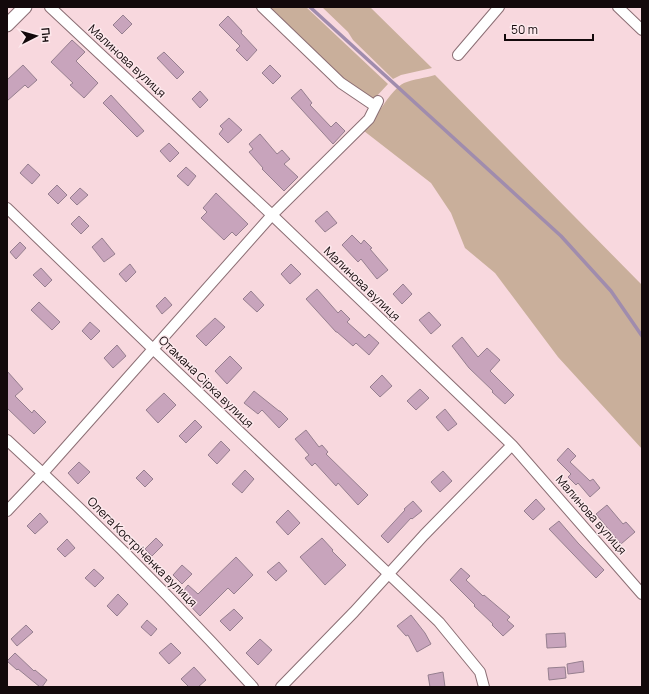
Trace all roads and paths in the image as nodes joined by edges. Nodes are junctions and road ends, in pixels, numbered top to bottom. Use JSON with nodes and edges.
{"nodes":[{"id":1,"x":25,"y":7,"type":"edge"},
{"id":2,"x":50,"y":7,"type":"edge"},
{"id":3,"x":262,"y":7,"type":"edge"},
{"id":4,"x":498,"y":7,"type":"edge"},
{"id":5,"x":618,"y":7,"type":"edge"},
{"id":6,"x":7,"y":25,"type":"edge"},
{"id":7,"x":642,"y":30,"type":"edge"},
{"id":8,"x":458,"y":55,"type":"dead end"},
{"id":9,"x":7,"y":208,"type":"edge"},
{"id":10,"x":272,"y":215,"type":"junction"},
{"id":11,"x":153,"y":349,"type":"junction"},
{"id":12,"x":7,"y":440,"type":"edge"},
{"id":13,"x":512,"y":445,"type":"junction"},
{"id":14,"x":43,"y":473,"type":"junction"},
{"id":15,"x":7,"y":511,"type":"edge"},
{"id":16,"x":388,"y":573,"type":"junction"},
{"id":17,"x":642,"y":594,"type":"edge"},
{"id":18,"x":253,"y":687,"type":"edge"},
{"id":19,"x":281,"y":687,"type":"edge"},
{"id":20,"x":484,"y":687,"type":"edge"}],
"edges":[{"from":1,"to":6,"type":"street"},
{"from":2,"to":10,"type":"street","name":"Малинова вулиця"},
{"from":3,"to":10,"type":"street"},
{"from":4,"to":8,"type":"street"},
{"from":5,"to":7,"type":"street"},
{"from":9,"to":11,"type":"street","name":"Отамана Сірка вулиця"},
{"from":10,"to":11,"type":"street"},
{"from":10,"to":13,"type":"street","name":"Малинова вулиця"},
{"from":11,"to":14,"type":"street"},
{"from":11,"to":16,"type":"street","name":"Отамана Сірка вулиця"},
{"from":12,"to":14,"type":"street","name":"Олега Костріченка вулиця"},
{"from":13,"to":16,"type":"street"},
{"from":13,"to":17,"type":"street","name":"Малинова вулиця"},
{"from":14,"to":15,"type":"street"},
{"from":14,"to":18,"type":"street","name":"Олега Костріченка вулиця"},
{"from":16,"to":19,"type":"street"},
{"from":16,"to":20,"type":"street","name":"Отамана Сірка вулиця"}]}
